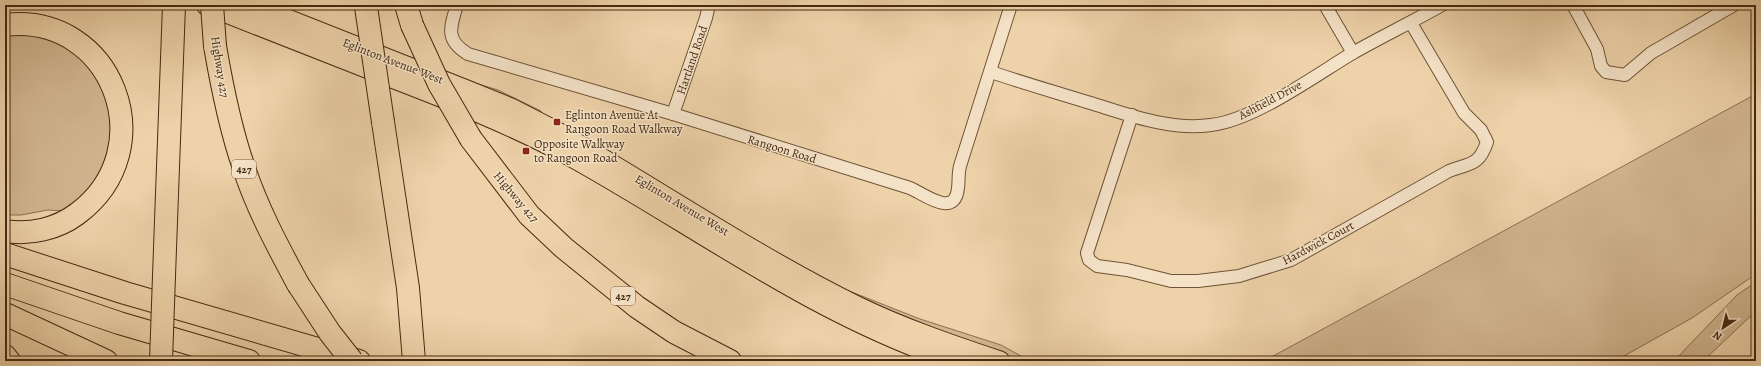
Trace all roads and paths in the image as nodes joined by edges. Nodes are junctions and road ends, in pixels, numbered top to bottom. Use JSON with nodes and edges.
{"nodes":[{"id":1,"x":174,"y":5,"type":"edge"},
{"id":2,"x":206,"y":5,"type":"edge"},
{"id":3,"x":212,"y":5,"type":"edge"},
{"id":4,"x":252,"y":5,"type":"edge"},
{"id":5,"x":456,"y":5,"type":"edge"},
{"id":6,"x":709,"y":5,"type":"edge"},
{"id":7,"x":1011,"y":5,"type":"edge"},
{"id":8,"x":1325,"y":5,"type":"edge"},
{"id":9,"x":1442,"y":5,"type":"edge"},
{"id":10,"x":1574,"y":5,"type":"edge"},
{"id":11,"x":1734,"y":5,"type":"edge"},
{"id":12,"x":365,"y":6,"type":"edge"},
{"id":13,"x":409,"y":15,"type":"edge"},
{"id":14,"x":1411,"y":23,"type":"junction"},
{"id":15,"x":5,"y":25,"type":"edge"},
{"id":16,"x":1353,"y":53,"type":"junction"},
{"id":17,"x":991,"y":72,"type":"junction"},
{"id":18,"x":673,"y":114,"type":"junction"},
{"id":19,"x":1132,"y":115,"type":"junction"},
{"id":20,"x":5,"y":231,"type":"edge"},
{"id":21,"x":5,"y":254,"type":"edge"},
{"id":22,"x":5,"y":284,"type":"edge"},
{"id":23,"x":5,"y":314,"type":"edge"},
{"id":24,"x":5,"y":356,"type":"edge"},
{"id":25,"x":9,"y":361,"type":"edge"},
{"id":26,"x":106,"y":361,"type":"edge"},
{"id":27,"x":161,"y":361,"type":"edge"},
{"id":28,"x":249,"y":361,"type":"edge"},
{"id":29,"x":352,"y":361,"type":"edge"},
{"id":30,"x":360,"y":361,"type":"edge"},
{"id":31,"x":414,"y":361,"type":"edge"},
{"id":32,"x":730,"y":361,"type":"edge"},
{"id":33,"x":953,"y":361,"type":"edge"},
{"id":34,"x":1000,"y":361,"type":"edge"}],
"edges":[{"from":1,"to":27,"type":"highway","bridge":true},
{"from":2,"to":33,"type":"main road","name":"Eglinton Avenue West"},
{"from":3,"to":29,"type":"highway","name":"Highway 427","number":"427","bridge":true},
{"from":4,"to":34,"type":"main road","name":"Eglinton Avenue West"},
{"from":5,"to":18,"type":"street","name":"Rangoon Road"},
{"from":6,"to":18,"type":"street","name":"Hartland Road"},
{"from":7,"to":17,"type":"street","name":"Rangoon Road"},
{"from":8,"to":16,"type":"street"},
{"from":9,"to":14,"type":"street","name":"Ashfield Drive"},
{"from":10,"to":11,"type":"street"},
{"from":12,"to":31,"type":"highway","bridge":true},
{"from":13,"to":32,"type":"highway","name":"Highway 427","number":"427","bridge":true},
{"from":14,"to":16,"type":"street","name":"Ashfield Drive"},
{"from":14,"to":19,"type":"street","name":"Hardwick Court"},
{"from":15,"to":20,"type":"highway"},
{"from":16,"to":19,"type":"street","name":"Ashfield Drive"},
{"from":17,"to":18,"type":"street","name":"Rangoon Road"},
{"from":17,"to":19,"type":"street","name":"Ashfield Drive"},
{"from":21,"to":30,"type":"highway"},
{"from":22,"to":28,"type":"highway"},
{"from":23,"to":26,"type":"highway"},
{"from":24,"to":25,"type":"highway"}]}
